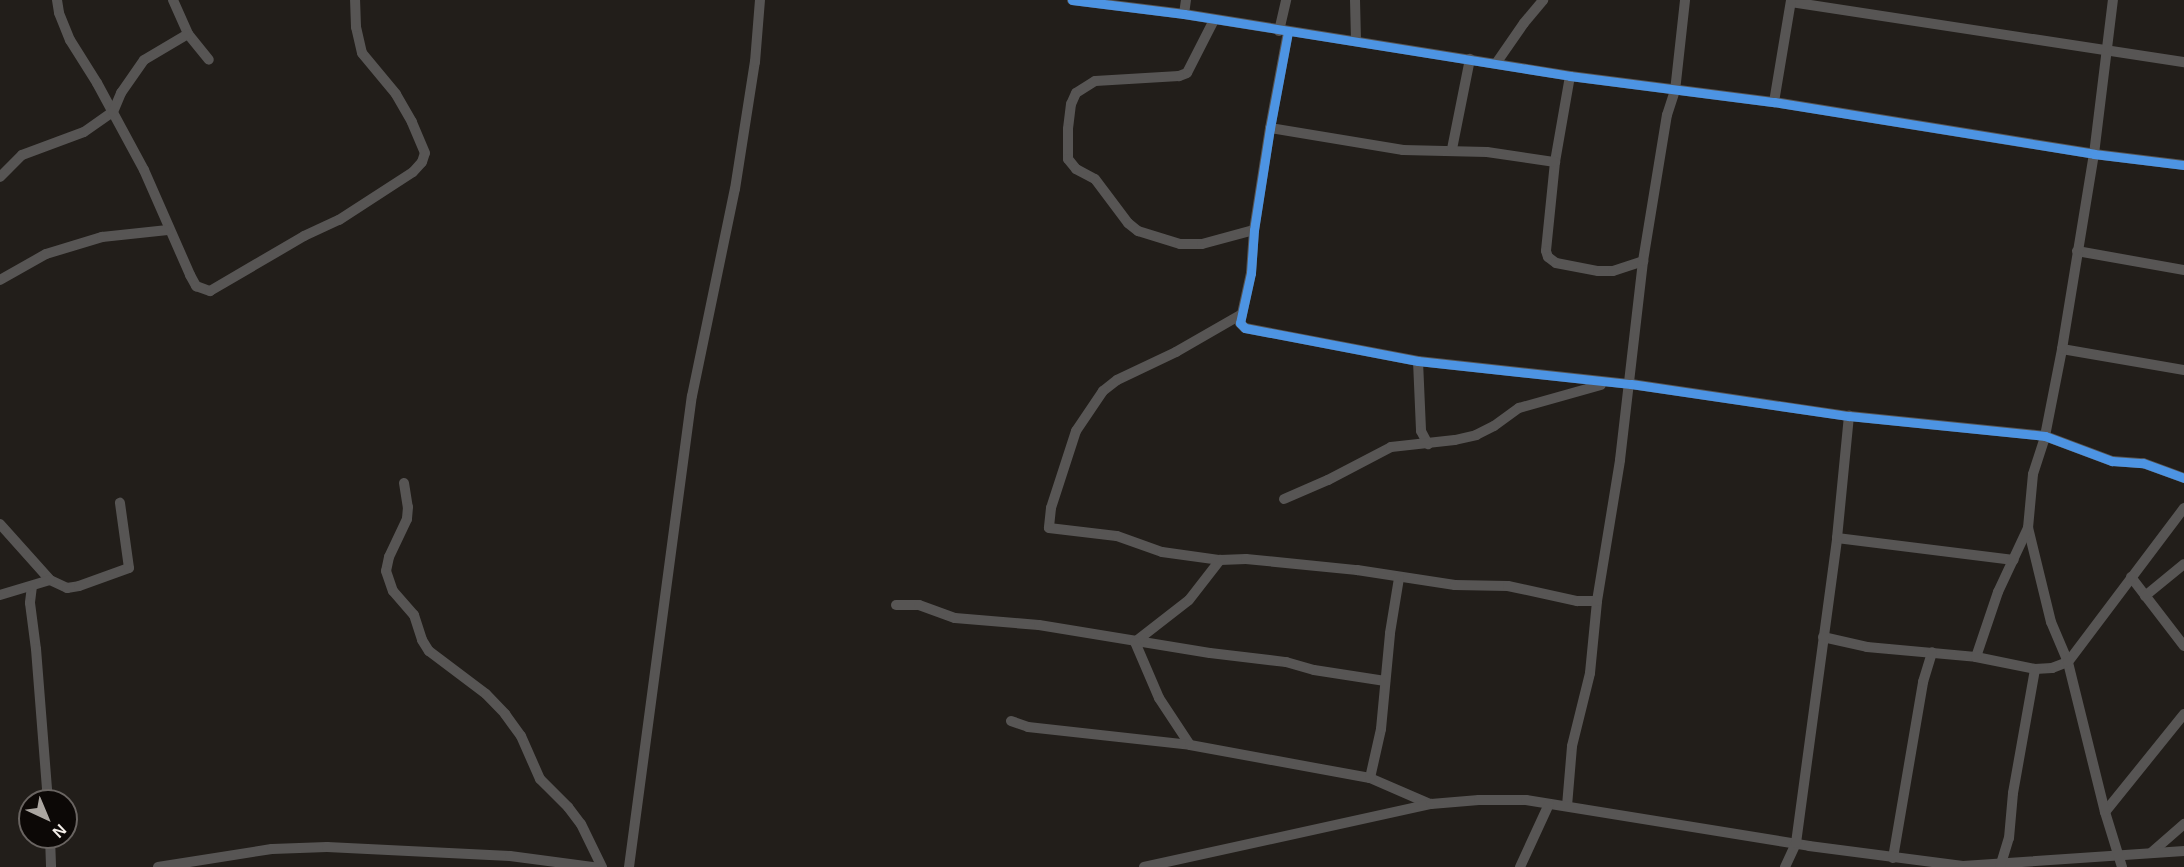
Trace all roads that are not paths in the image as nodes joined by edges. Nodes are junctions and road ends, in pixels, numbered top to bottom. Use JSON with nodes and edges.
{"nodes":[{"id":1,"x":57,"y":0,"type":"edge"},
{"id":2,"x":173,"y":0,"type":"edge"},
{"id":3,"x":355,"y":0,"type":"edge"},
{"id":4,"x":760,"y":0,"type":"edge"},
{"id":5,"x":1072,"y":0,"type":"edge"},
{"id":6,"x":1186,"y":0,"type":"edge"},
{"id":7,"x":1286,"y":0,"type":"edge"},
{"id":8,"x":1355,"y":0,"type":"edge"},
{"id":9,"x":1544,"y":0,"type":"edge"},
{"id":10,"x":1685,"y":0,"type":"edge"},
{"id":11,"x":2113,"y":0,"type":"edge"},
{"id":12,"x":1791,"y":1,"type":"edge"},
{"id":13,"x":1184,"y":14,"type":"junction"},
{"id":14,"x":1214,"y":20,"type":"junction"},
{"id":15,"x":1284,"y":31,"type":"junction"},
{"id":16,"x":188,"y":34,"type":"junction"},
{"id":17,"x":1356,"y":40,"type":"junction"},
{"id":18,"x":2108,"y":51,"type":"junction"},
{"id":19,"x":1470,"y":59,"type":"junction"},
{"id":20,"x":209,"y":60,"type":"dead end"},
{"id":21,"x":1497,"y":62,"type":"junction"},
{"id":22,"x":2184,"y":62,"type":"edge"},
{"id":23,"x":1570,"y":76,"type":"junction"},
{"id":24,"x":1675,"y":91,"type":"junction"},
{"id":25,"x":1774,"y":102,"type":"junction"},
{"id":26,"x":113,"y":112,"type":"junction"},
{"id":27,"x":1270,"y":128,"type":"junction"},
{"id":28,"x":1452,"y":149,"type":"junction"},
{"id":29,"x":2094,"y":154,"type":"junction"},
{"id":30,"x":1555,"y":162,"type":"junction"},
{"id":31,"x":2184,"y":165,"type":"edge"},
{"id":32,"x":0,"y":177,"type":"edge"},
{"id":33,"x":168,"y":230,"type":"junction"},
{"id":34,"x":1254,"y":231,"type":"junction"},
{"id":35,"x":2077,"y":251,"type":"junction"},
{"id":36,"x":1643,"y":261,"type":"junction"},
{"id":37,"x":2184,"y":270,"type":"edge"},
{"id":38,"x":0,"y":280,"type":"edge"},
{"id":39,"x":1242,"y":314,"type":"junction"},
{"id":40,"x":2062,"y":349,"type":"junction"},
{"id":41,"x":1418,"y":361,"type":"junction"},
{"id":42,"x":2184,"y":370,"type":"edge"},
{"id":43,"x":1610,"y":383,"type":"junction"},
{"id":44,"x":1630,"y":384,"type":"junction"},
{"id":45,"x":1849,"y":416,"type":"junction"},
{"id":46,"x":2045,"y":436,"type":"junction"},
{"id":47,"x":1428,"y":444,"type":"junction"},
{"id":48,"x":2184,"y":477,"type":"edge"},
{"id":49,"x":404,"y":483,"type":"dead end"},
{"id":50,"x":1284,"y":499,"type":"dead end"},
{"id":51,"x":120,"y":502,"type":"dead end"},
{"id":52,"x":2184,"y":508,"type":"edge"},
{"id":53,"x":0,"y":524,"type":"edge"},
{"id":54,"x":2028,"y":528,"type":"junction"},
{"id":55,"x":1838,"y":538,"type":"junction"},
{"id":56,"x":1220,"y":560,"type":"junction"},
{"id":57,"x":2014,"y":560,"type":"junction"},
{"id":58,"x":2184,"y":564,"type":"edge"},
{"id":59,"x":2131,"y":577,"type":"junction"},
{"id":60,"x":1399,"y":578,"type":"junction"},
{"id":61,"x":50,"y":580,"type":"junction"},
{"id":62,"x":32,"y":586,"type":"junction"},
{"id":63,"x":0,"y":595,"type":"edge"},
{"id":64,"x":2145,"y":596,"type":"junction"},
{"id":65,"x":1597,"y":601,"type":"junction"},
{"id":66,"x":896,"y":605,"type":"dead end"},
{"id":67,"x":1823,"y":637,"type":"junction"},
{"id":68,"x":1135,"y":642,"type":"junction"},
{"id":69,"x":2184,"y":646,"type":"edge"},
{"id":70,"x":1932,"y":652,"type":"junction"},
{"id":71,"x":1976,"y":657,"type":"junction"},
{"id":72,"x":2068,"y":662,"type":"junction"},
{"id":73,"x":2036,"y":669,"type":"junction"},
{"id":74,"x":1385,"y":681,"type":"junction"},
{"id":75,"x":2184,"y":714,"type":"edge"},
{"id":76,"x":1011,"y":721,"type":"dead end"},
{"id":77,"x":1190,"y":746,"type":"junction"},
{"id":78,"x":1370,"y":778,"type":"junction"},
{"id":79,"x":47,"y":789,"type":"edge"},
{"id":80,"x":1431,"y":804,"type":"junction"},
{"id":81,"x":1549,"y":804,"type":"junction"},
{"id":82,"x":1567,"y":806,"type":"junction"},
{"id":83,"x":2105,"y":812,"type":"junction"},
{"id":84,"x":2184,"y":824,"type":"edge"},
{"id":85,"x":1796,"y":843,"type":"junction"},
{"id":86,"x":50,"y":849,"type":"edge"},
{"id":87,"x":2184,"y":851,"type":"edge"},
{"id":88,"x":2152,"y":852,"type":"junction"},
{"id":89,"x":2120,"y":854,"type":"junction"},
{"id":90,"x":1893,"y":858,"type":"junction"},
{"id":91,"x":1914,"y":864,"type":"edge"},
{"id":92,"x":2001,"y":865,"type":"edge"},
{"id":93,"x":51,"y":867,"type":"edge"},
{"id":94,"x":158,"y":867,"type":"edge"},
{"id":95,"x":594,"y":867,"type":"edge"},
{"id":96,"x":602,"y":867,"type":"edge"},
{"id":97,"x":629,"y":867,"type":"edge"},
{"id":98,"x":1144,"y":867,"type":"edge"},
{"id":99,"x":1521,"y":867,"type":"edge"},
{"id":100,"x":1785,"y":867,"type":"edge"},
{"id":101,"x":2122,"y":867,"type":"edge"}],
"edges":[{"from":1,"to":26,"type":"street"},
{"from":2,"to":16,"type":"street"},
{"from":3,"to":33,"type":"street"},
{"from":4,"to":97,"type":"street"},
{"from":5,"to":13,"type":"street"},
{"from":6,"to":13,"type":"street"},
{"from":7,"to":15,"type":"street"},
{"from":8,"to":17,"type":"street"},
{"from":9,"to":21,"type":"street"},
{"from":10,"to":24,"type":"street"},
{"from":11,"to":18,"type":"street"},
{"from":12,"to":18,"type":"street"},
{"from":12,"to":25,"type":"street"},
{"from":13,"to":14,"type":"street"},
{"from":14,"to":15,"type":"street"},
{"from":14,"to":34,"type":"street"},
{"from":15,"to":17,"type":"street"},
{"from":15,"to":27,"type":"street"},
{"from":16,"to":20,"type":"street"},
{"from":16,"to":26,"type":"street"},
{"from":17,"to":19,"type":"street"},
{"from":18,"to":22,"type":"street"},
{"from":18,"to":29,"type":"street"},
{"from":19,"to":21,"type":"street"},
{"from":19,"to":28,"type":"street"},
{"from":21,"to":23,"type":"street"},
{"from":23,"to":24,"type":"street"},
{"from":23,"to":30,"type":"street"},
{"from":24,"to":25,"type":"street"},
{"from":24,"to":36,"type":"street"},
{"from":25,"to":29,"type":"street"},
{"from":26,"to":32,"type":"street"},
{"from":26,"to":33,"type":"street"},
{"from":27,"to":28,"type":"street"},
{"from":27,"to":34,"type":"street"},
{"from":28,"to":30,"type":"street"},
{"from":29,"to":31,"type":"street"},
{"from":29,"to":35,"type":"street"},
{"from":30,"to":36,"type":"street"},
{"from":33,"to":38,"type":"street"},
{"from":34,"to":39,"type":"street"},
{"from":35,"to":37,"type":"street"},
{"from":35,"to":40,"type":"street"},
{"from":36,"to":44,"type":"street"},
{"from":39,"to":41,"type":"street"},
{"from":39,"to":56,"type":"street"},
{"from":40,"to":42,"type":"street"},
{"from":40,"to":46,"type":"street"},
{"from":41,"to":43,"type":"street"},
{"from":41,"to":47,"type":"street"},
{"from":43,"to":44,"type":"street"},
{"from":43,"to":47,"type":"street"},
{"from":44,"to":45,"type":"street"},
{"from":44,"to":65,"type":"street"},
{"from":45,"to":46,"type":"street"},
{"from":45,"to":55,"type":"street"},
{"from":46,"to":48,"type":"street"},
{"from":46,"to":54,"type":"street"},
{"from":47,"to":50,"type":"street"},
{"from":49,"to":96,"type":"street"},
{"from":51,"to":61,"type":"street"},
{"from":52,"to":59,"type":"street"},
{"from":53,"to":61,"type":"street"},
{"from":54,"to":57,"type":"street"},
{"from":54,"to":72,"type":"street"},
{"from":55,"to":57,"type":"street"},
{"from":55,"to":67,"type":"street"},
{"from":56,"to":60,"type":"street"},
{"from":56,"to":68,"type":"street"},
{"from":57,"to":71,"type":"street"},
{"from":58,"to":64,"type":"street"},
{"from":59,"to":64,"type":"street"},
{"from":59,"to":72,"type":"street"},
{"from":60,"to":65,"type":"street"},
{"from":60,"to":74,"type":"street"},
{"from":61,"to":62,"type":"street"},
{"from":62,"to":63,"type":"street"},
{"from":62,"to":79,"type":"street"},
{"from":64,"to":69,"type":"street"},
{"from":65,"to":82,"type":"street"},
{"from":66,"to":68,"type":"street"},
{"from":67,"to":70,"type":"street"},
{"from":67,"to":85,"type":"street"},
{"from":68,"to":74,"type":"street"},
{"from":68,"to":77,"type":"street"},
{"from":70,"to":71,"type":"street"},
{"from":70,"to":90,"type":"street"},
{"from":71,"to":73,"type":"street"},
{"from":72,"to":73,"type":"street"},
{"from":72,"to":83,"type":"street"},
{"from":73,"to":92,"type":"street"},
{"from":74,"to":78,"type":"street"},
{"from":75,"to":83,"type":"street"},
{"from":76,"to":77,"type":"street"},
{"from":77,"to":78,"type":"street"},
{"from":78,"to":80,"type":"street"},
{"from":80,"to":81,"type":"street"},
{"from":80,"to":98,"type":"street"},
{"from":81,"to":82,"type":"street"},
{"from":81,"to":99,"type":"street"},
{"from":82,"to":85,"type":"street"},
{"from":83,"to":89,"type":"street"},
{"from":84,"to":88,"type":"street"},
{"from":85,"to":90,"type":"street"},
{"from":85,"to":100,"type":"street"},
{"from":86,"to":93,"type":"street"},
{"from":87,"to":88,"type":"street"},
{"from":88,"to":89,"type":"street"},
{"from":89,"to":92,"type":"street"},
{"from":89,"to":101,"type":"street"},
{"from":90,"to":91,"type":"street"},
{"from":91,"to":92,"type":"street"},
{"from":94,"to":95,"type":"street"}]}
